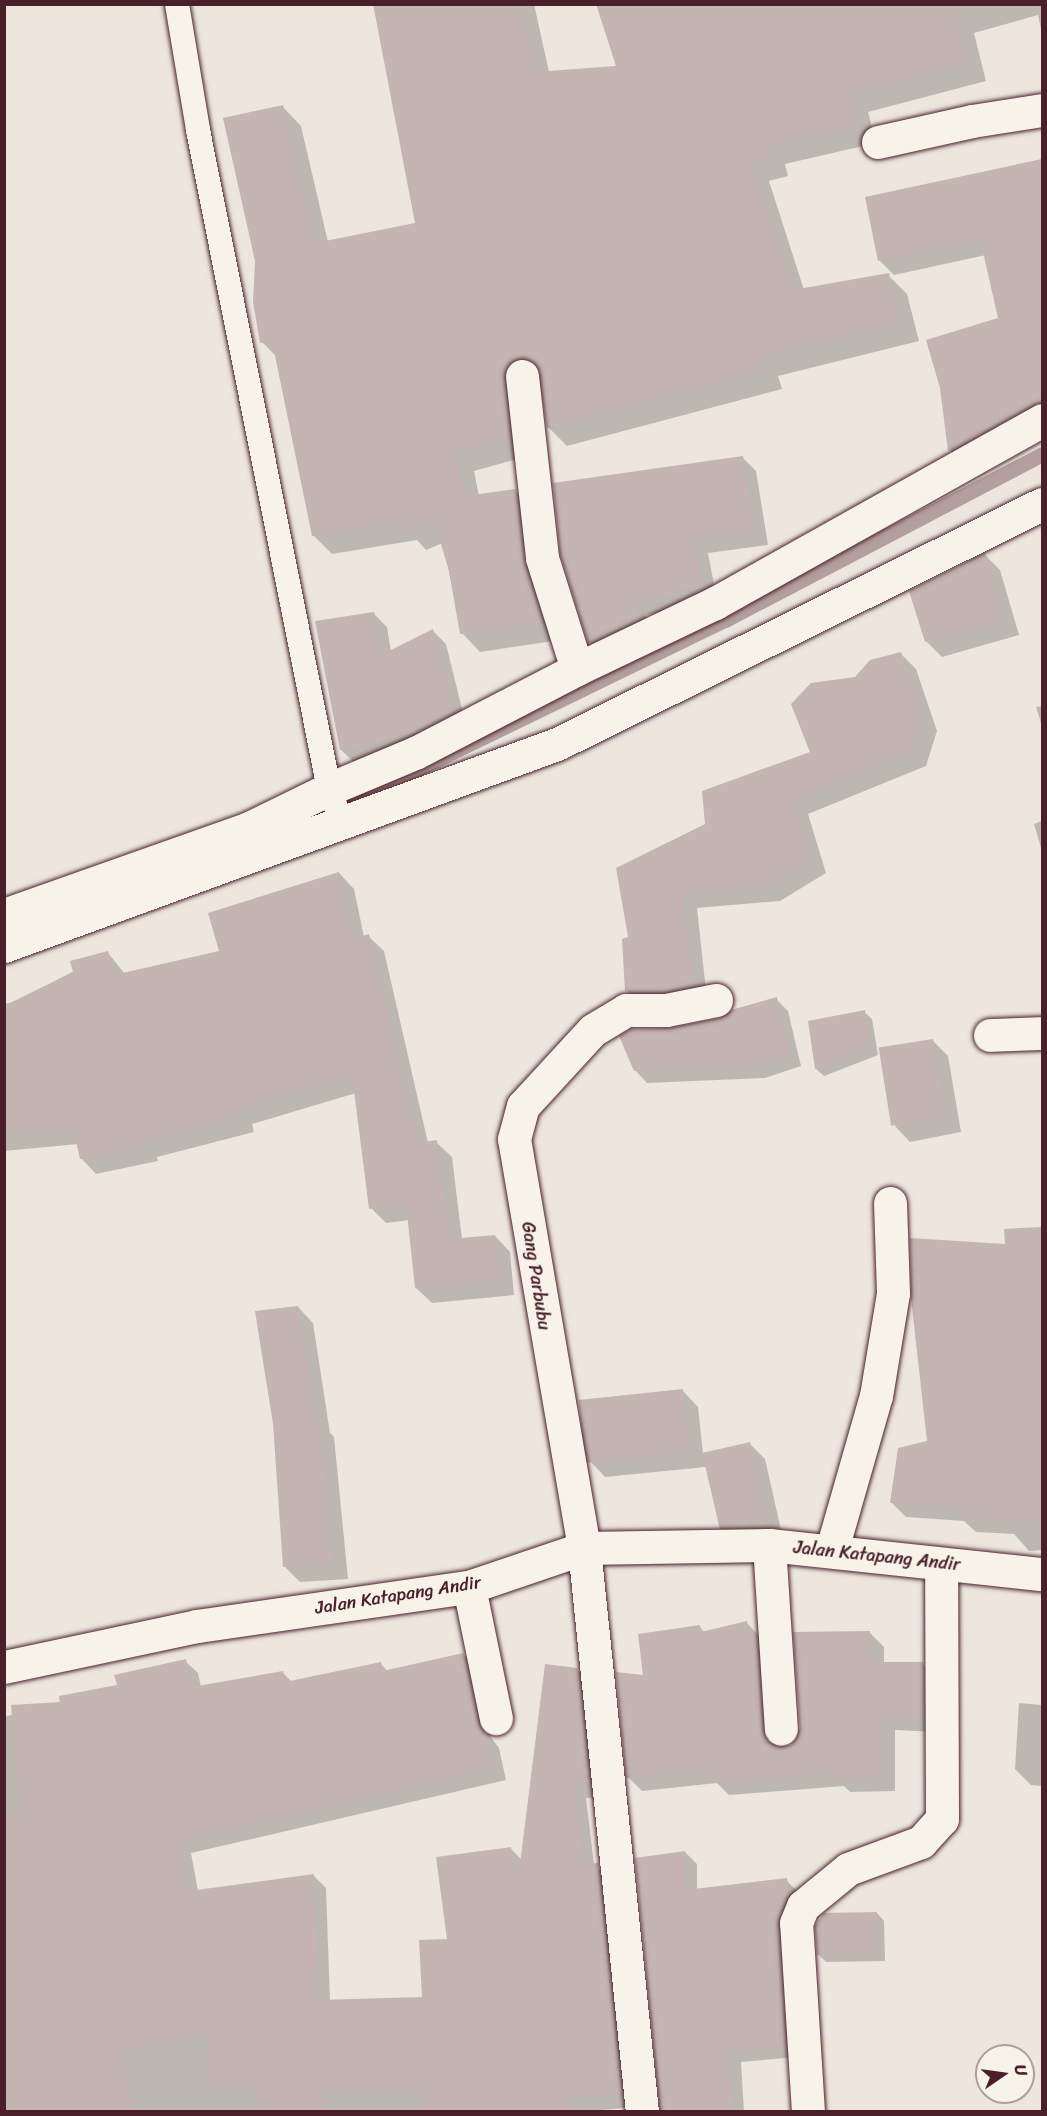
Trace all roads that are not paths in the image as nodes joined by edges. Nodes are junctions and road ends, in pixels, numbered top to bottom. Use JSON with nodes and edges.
{"nodes":[{"id":1,"x":177,"y":4,"type":"edge"},
{"id":2,"x":1042,"y":110,"type":"edge"},
{"id":3,"x":878,"y":142,"type":"dead end"},
{"id":4,"x":522,"y":376,"type":"dead end"},
{"id":5,"x":1042,"y":420,"type":"edge"},
{"id":6,"x":1042,"y":504,"type":"edge"},
{"id":7,"x":576,"y":669,"type":"junction"},
{"id":8,"x":335,"y":805,"type":"junction"},
{"id":9,"x":4,"y":915,"type":"edge"},
{"id":10,"x":4,"y":946,"type":"edge"},
{"id":11,"x":716,"y":1000,"type":"dead end"},
{"id":12,"x":1042,"y":1033,"type":"edge"},
{"id":13,"x":990,"y":1035,"type":"dead end"},
{"id":14,"x":890,"y":1203,"type":"dead end"},
{"id":15,"x":770,"y":1545,"type":"junction"},
{"id":16,"x":584,"y":1548,"type":"junction"},
{"id":17,"x":832,"y":1549,"type":"junction"},
{"id":18,"x":941,"y":1564,"type":"junction"},
{"id":19,"x":1042,"y":1574,"type":"edge"},
{"id":20,"x":469,"y":1587,"type":"junction"},
{"id":21,"x":4,"y":1667,"type":"edge"},
{"id":22,"x":496,"y":1718,"type":"dead end"},
{"id":23,"x":781,"y":1729,"type":"dead end"},
{"id":24,"x":642,"y":2112,"type":"edge"},
{"id":25,"x":808,"y":2112,"type":"edge"}],
"edges":[{"from":1,"to":8,"type":"lane"},
{"from":2,"to":3,"type":"street"},
{"from":4,"to":7,"type":"street"},
{"from":5,"to":7,"type":"street"},
{"from":6,"to":8,"type":"street"},
{"from":7,"to":8,"type":"street"},
{"from":8,"to":9,"type":"street"},
{"from":8,"to":10,"type":"street"},
{"from":11,"to":16,"type":"street","name":"Gang Parbubu"},
{"from":12,"to":13,"type":"street"},
{"from":14,"to":17,"type":"street"},
{"from":15,"to":16,"type":"street","name":"Jalan Katapang Andir"},
{"from":15,"to":17,"type":"street","name":"Jalan Katapang Andir"},
{"from":15,"to":23,"type":"street"},
{"from":16,"to":20,"type":"street","name":"Jalan Katapang Andir"},
{"from":16,"to":24,"type":"street","name":"Gang Parbubu"},
{"from":17,"to":18,"type":"street","name":"Jalan Katapang Andir"},
{"from":18,"to":19,"type":"street","name":"Jalan Katapang Andir"},
{"from":18,"to":25,"type":"street"},
{"from":20,"to":21,"type":"street","name":"Jalan Katapang Andir"},
{"from":20,"to":22,"type":"street"}]}
